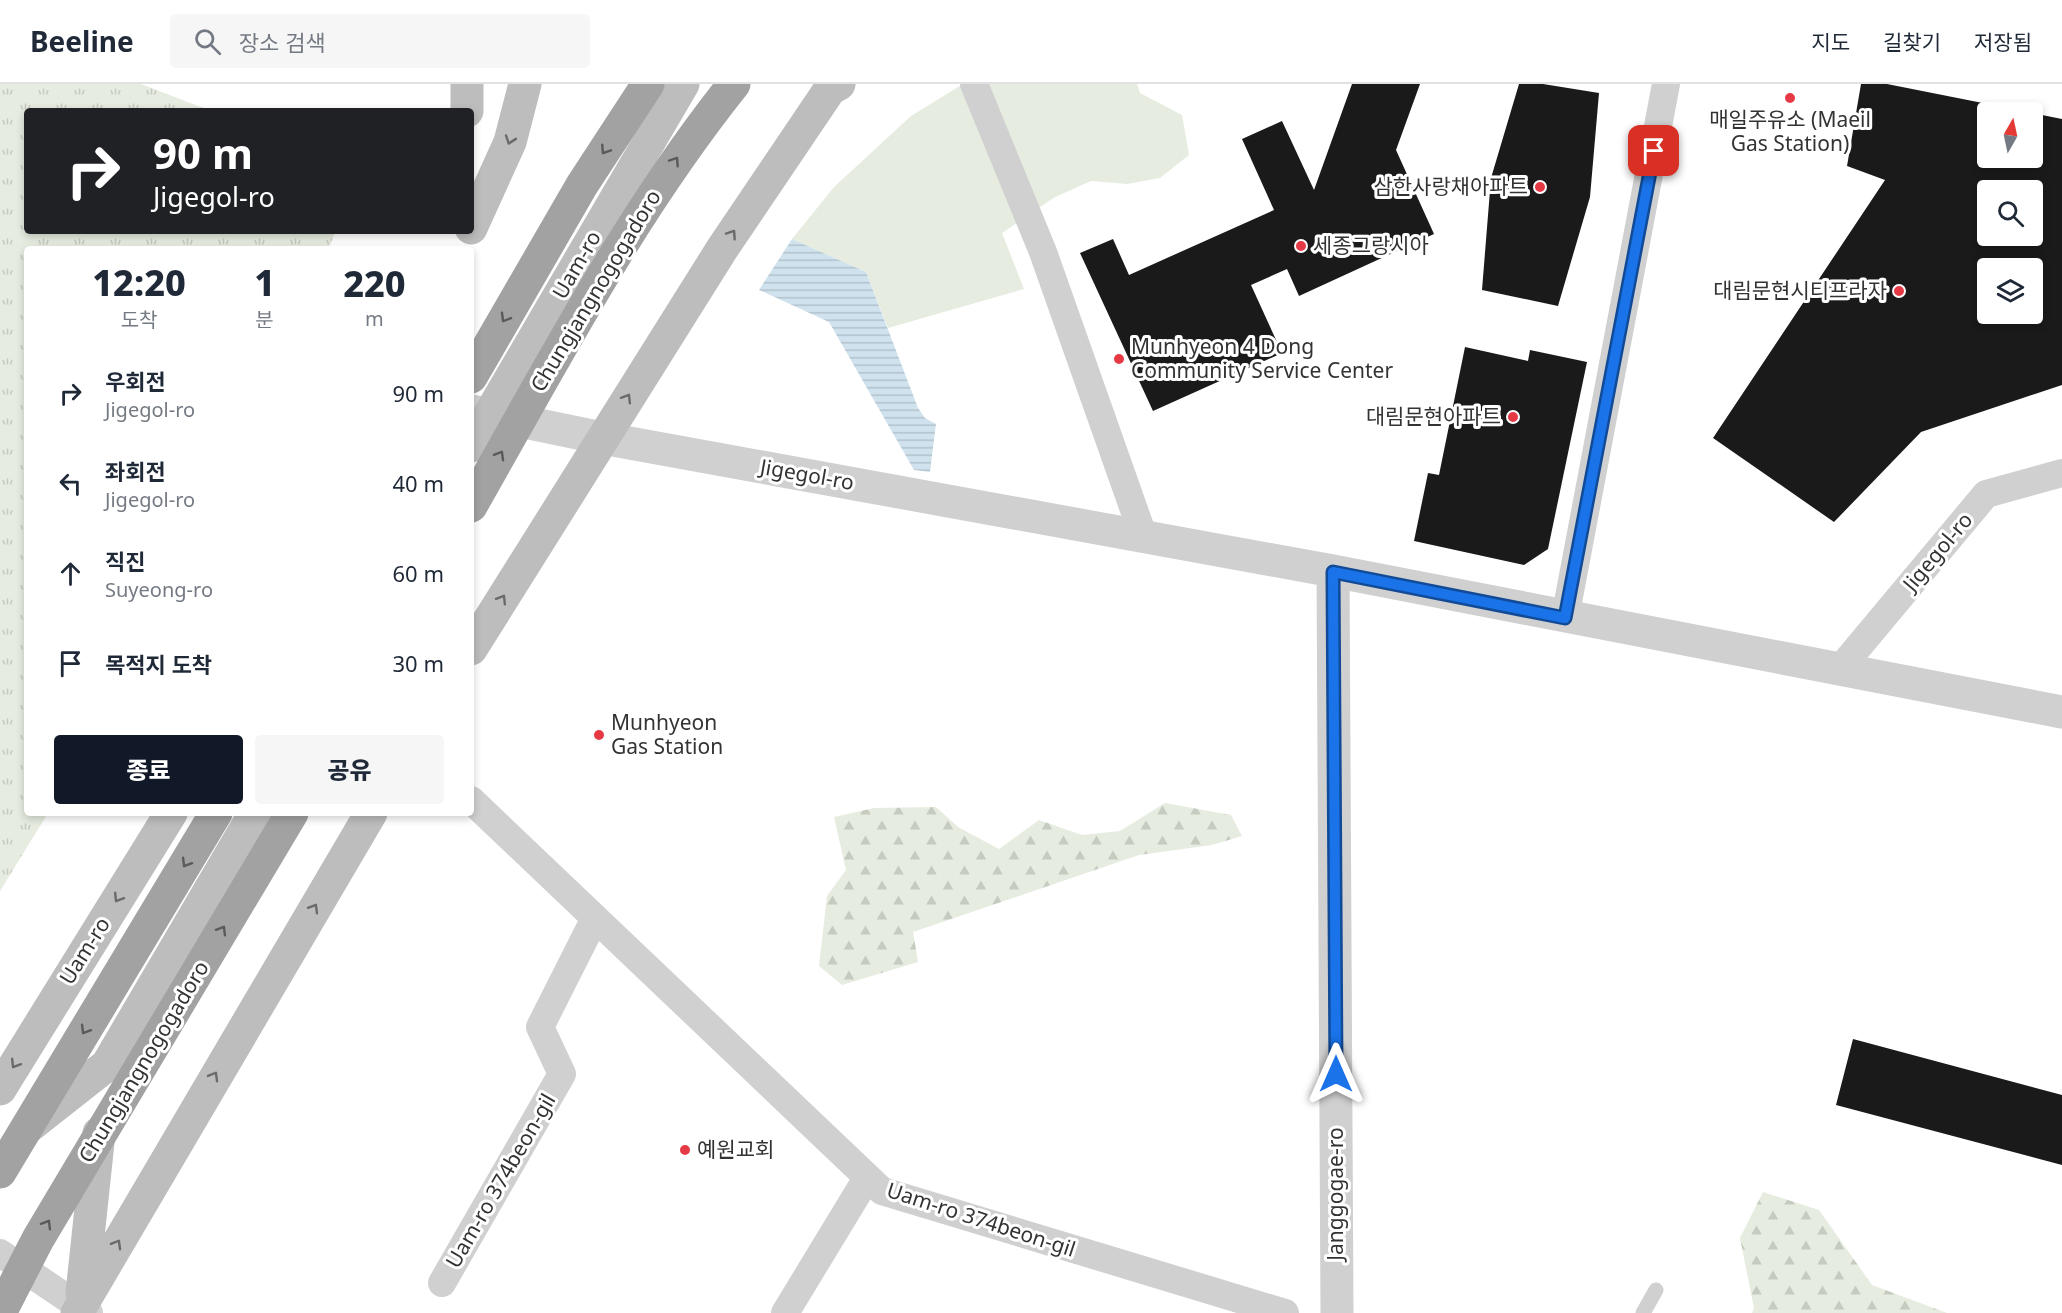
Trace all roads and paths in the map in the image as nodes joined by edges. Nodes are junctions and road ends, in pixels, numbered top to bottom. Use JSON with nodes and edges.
{"nodes":[{"id":1,"x":467,"y":84,"type":"edge"},
{"id":2,"x":525,"y":84,"type":"edge"},
{"id":3,"x":648,"y":84,"type":"edge"},
{"id":4,"x":683,"y":84,"type":"edge"},
{"id":5,"x":734,"y":84,"type":"edge"},
{"id":6,"x":974,"y":84,"type":"edge"},
{"id":7,"x":1666,"y":84,"type":"edge"},
{"id":8,"x":834,"y":86,"type":"edge"},
{"id":9,"x":467,"y":108,"type":"edge"},
{"id":10,"x":474,"y":221,"type":"edge"},
{"id":11,"x":474,"y":372,"type":"edge"},
{"id":12,"x":480,"y":413,"type":"edge"},
{"id":13,"x":474,"y":435,"type":"edge"},
{"id":14,"x":602,"y":438,"type":"junction"},
{"id":15,"x":2062,"y":473,"type":"edge"},
{"id":16,"x":474,"y":501,"type":"edge"},
{"id":17,"x":1144,"y":538,"type":"junction"},
{"id":18,"x":1333,"y":572,"type":"junction"},
{"id":19,"x":1565,"y":618,"type":"junction"},
{"id":20,"x":474,"y":644,"type":"edge"},
{"id":21,"x":1839,"y":670,"type":"junction"},
{"id":22,"x":2062,"y":712,"type":"edge"},
{"id":23,"x":474,"y":803,"type":"edge"},
{"id":24,"x":169,"y":816,"type":"edge"},
{"id":25,"x":214,"y":816,"type":"edge"},
{"id":26,"x":253,"y":816,"type":"edge"},
{"id":27,"x":290,"y":816,"type":"edge"},
{"id":28,"x":369,"y":816,"type":"edge"},
{"id":29,"x":595,"y":918,"type":"junction"},
{"id":30,"x":107,"y":1065,"type":"junction"},
{"id":31,"x":0,"y":1089,"type":"edge"},
{"id":32,"x":0,"y":1149,"type":"edge"},
{"id":33,"x":0,"y":1172,"type":"edge"},
{"id":34,"x":867,"y":1178,"type":"junction"},
{"id":35,"x":0,"y":1253,"type":"edge"},
{"id":36,"x":442,"y":1283,"type":"dead end"},
{"id":37,"x":1656,"y":1290,"type":"dead end"},
{"id":38,"x":82,"y":1311,"type":"edge"},
{"id":39,"x":0,"y":1313,"type":"edge"},
{"id":40,"x":785,"y":1313,"type":"edge"},
{"id":41,"x":1284,"y":1313,"type":"edge"},
{"id":42,"x":1337,"y":1313,"type":"edge"},
{"id":43,"x":1643,"y":1313,"type":"edge"}],
"edges":[{"from":1,"to":9,"type":"main road"},
{"from":2,"to":10,"type":"main road","one_way":true},
{"from":3,"to":11,"type":"highway","one_way":true},
{"from":4,"to":12,"type":"main road","name":"Uam-ro"},
{"from":16,"to":5,"type":"highway","name":"Chungjangnogogadoro","one_way":true,"bridge":true},
{"from":6,"to":17,"type":"street"},
{"from":7,"to":19,"type":"street"},
{"from":14,"to":8,"type":"main road","one_way":true},
{"from":12,"to":13,"type":"main road","name":"Uam-ro"},
{"from":12,"to":14,"type":"street","name":"Jigegol-ro"},
{"from":14,"to":17,"type":"street","name":"Jigegol-ro"},
{"from":20,"to":14,"type":"main road","one_way":true},
{"from":15,"to":21,"type":"street","name":"Jigegol-ro"},
{"from":17,"to":18,"type":"street","name":"Jigegol-ro"},
{"from":18,"to":19,"type":"street","name":"Jigegol-ro"},
{"from":18,"to":42,"type":"street","name":"Janggogae-ro"},
{"from":19,"to":21,"type":"street","name":"Jigegol-ro"},
{"from":21,"to":22,"type":"street","name":"Jigegol-ro"},
{"from":23,"to":29,"type":"street","name":"Uam-ro 374beon-gil"},
{"from":24,"to":31,"type":"main road","name":"Uam-ro","one_way":true},
{"from":25,"to":33,"type":"highway","one_way":true,"bridge":true},
{"from":26,"to":30,"type":"main road"},
{"from":39,"to":27,"type":"highway","name":"Chungjangnogogadoro","one_way":true,"bridge":true},
{"from":38,"to":28,"type":"main road","one_way":true},
{"from":29,"to":34,"type":"street","name":"Uam-ro 374beon-gil"},
{"from":29,"to":36,"type":"street","name":"Uam-ro 374beon-gil"},
{"from":30,"to":32,"type":"main road"},
{"from":30,"to":38,"type":"main road"},
{"from":34,"to":40,"type":"street"},
{"from":34,"to":41,"type":"street","name":"Uam-ro 374beon-gil"},
{"from":35,"to":38,"type":"street"},
{"from":37,"to":43,"type":"lane"}]}
